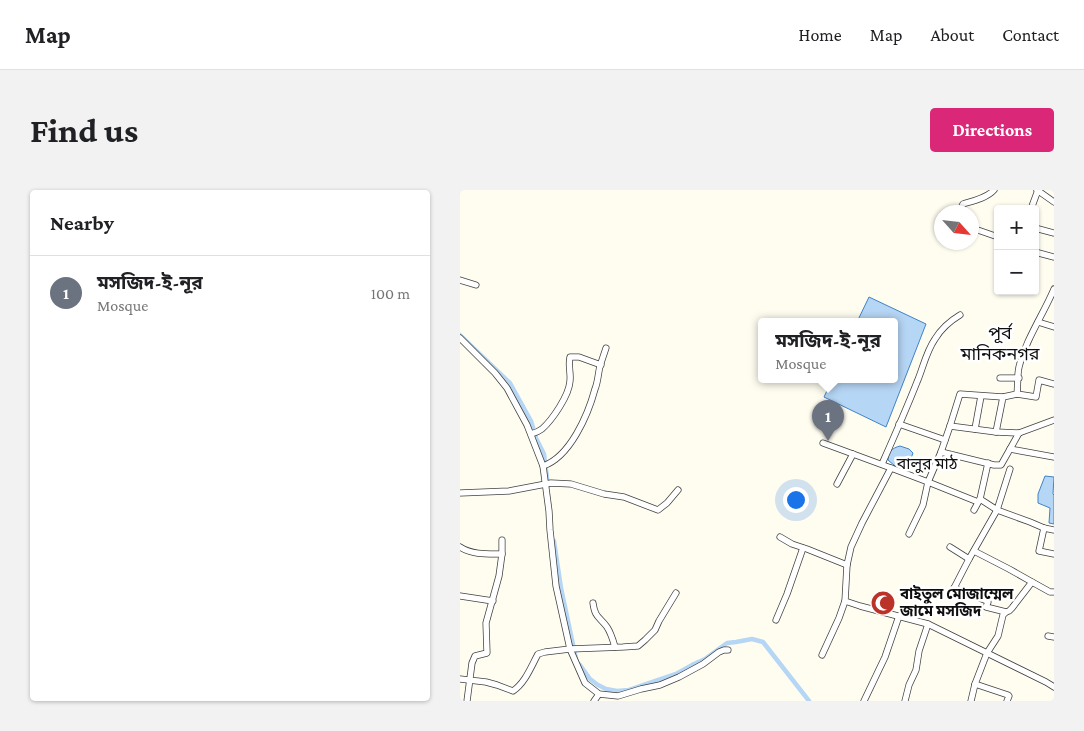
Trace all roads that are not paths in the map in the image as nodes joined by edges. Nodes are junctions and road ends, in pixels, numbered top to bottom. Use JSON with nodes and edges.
{"nodes":[{"id":1,"x":994,"y":190,"type":"edge"},
{"id":2,"x":1038,"y":190,"type":"edge"},
{"id":3,"x":1054,"y":202,"type":"edge"},
{"id":4,"x":962,"y":205,"type":"edge"},
{"id":5,"x":1032,"y":205,"type":"edge"},
{"id":6,"x":1039,"y":229,"type":"edge"},
{"id":7,"x":979,"y":230,"type":"edge"},
{"id":8,"x":1054,"y":233,"type":"edge"},
{"id":9,"x":994,"y":236,"type":"edge"},
{"id":10,"x":1039,"y":253,"type":"edge"},
{"id":11,"x":1054,"y":257,"type":"edge"},
{"id":12,"x":460,"y":280,"type":"edge"},
{"id":13,"x":476,"y":284,"type":"dead end"},
{"id":14,"x":1054,"y":289,"type":"edge"},
{"id":15,"x":1051,"y":302,"type":"edge"},
{"id":16,"x":960,"y":315,"type":"dead end"},
{"id":17,"x":1038,"y":322,"type":"junction"},
{"id":18,"x":1054,"y":327,"type":"edge"},
{"id":19,"x":460,"y":338,"type":"edge"},
{"id":20,"x":606,"y":348,"type":"dead end"},
{"id":21,"x":601,"y":365,"type":"junction"},
{"id":22,"x":1000,"y":378,"type":"dead end"},
{"id":23,"x":1019,"y":378,"type":"junction"},
{"id":24,"x":1054,"y":384,"type":"edge"},
{"id":25,"x":1017,"y":394,"type":"junction"},
{"id":26,"x":981,"y":396,"type":"junction"},
{"id":27,"x":1003,"y":397,"type":"junction"},
{"id":28,"x":1054,"y":420,"type":"edge"},
{"id":29,"x":899,"y":424,"type":"junction"},
{"id":30,"x":950,"y":426,"type":"junction"},
{"id":31,"x":975,"y":429,"type":"junction"},
{"id":32,"x":996,"y":432,"type":"junction"},
{"id":33,"x":1019,"y":433,"type":"junction"},
{"id":34,"x":533,"y":434,"type":"junction"},
{"id":35,"x":945,"y":440,"type":"junction"},
{"id":36,"x":823,"y":443,"type":"dead end"},
{"id":37,"x":1010,"y":448,"type":"junction"},
{"id":38,"x":941,"y":452,"type":"junction"},
{"id":39,"x":853,"y":454,"type":"junction"},
{"id":40,"x":1054,"y":457,"type":"edge"},
{"id":41,"x":988,"y":463,"type":"junction"},
{"id":42,"x":882,"y":464,"type":"junction"},
{"id":43,"x":545,"y":465,"type":"junction"},
{"id":44,"x":891,"y":468,"type":"junction"},
{"id":45,"x":1010,"y":469,"type":"dead end"},
{"id":46,"x":928,"y":482,"type":"junction"},
{"id":47,"x":548,"y":483,"type":"junction"},
{"id":48,"x":837,"y":484,"type":"dead end"},
{"id":49,"x":678,"y":490,"type":"dead end"},
{"id":50,"x":460,"y":493,"type":"edge"},
{"id":51,"x":979,"y":501,"type":"junction"},
{"id":52,"x":974,"y":510,"type":"dead end"},
{"id":53,"x":998,"y":510,"type":"junction"},
{"id":54,"x":1044,"y":528,"type":"junction"},
{"id":55,"x":1054,"y":530,"type":"edge"},
{"id":56,"x":909,"y":534,"type":"dead end"},
{"id":57,"x":780,"y":537,"type":"dead end"},
{"id":58,"x":502,"y":540,"type":"dead end"},
{"id":59,"x":460,"y":547,"type":"edge"},
{"id":60,"x":950,"y":547,"type":"dead end"},
{"id":61,"x":803,"y":548,"type":"junction"},
{"id":62,"x":974,"y":551,"type":"junction"},
{"id":63,"x":502,"y":554,"type":"junction"},
{"id":64,"x":1054,"y":554,"type":"edge"},
{"id":65,"x":969,"y":559,"type":"junction"},
{"id":66,"x":847,"y":565,"type":"junction"},
{"id":67,"x":1032,"y":582,"type":"junction"},
{"id":68,"x":1054,"y":592,"type":"edge"},
{"id":69,"x":676,"y":593,"type":"dead end"},
{"id":70,"x":460,"y":596,"type":"edge"},
{"id":71,"x":493,"y":601,"type":"junction"},
{"id":72,"x":845,"y":601,"type":"junction"},
{"id":73,"x":593,"y":603,"type":"dead end"},
{"id":74,"x":1006,"y":612,"type":"junction"},
{"id":75,"x":899,"y":616,"type":"junction"},
{"id":76,"x":776,"y":620,"type":"dead end"},
{"id":77,"x":928,"y":624,"type":"junction"},
{"id":78,"x":615,"y":647,"type":"junction"},
{"id":79,"x":573,"y":649,"type":"junction"},
{"id":80,"x":728,"y":650,"type":"dead end"},
{"id":81,"x":987,"y":653,"type":"junction"},
{"id":82,"x":822,"y":655,"type":"dead end"},
{"id":83,"x":460,"y":679,"type":"edge"},
{"id":84,"x":469,"y":681,"type":"junction"},
{"id":85,"x":975,"y":684,"type":"junction"},
{"id":86,"x":1054,"y":687,"type":"edge"},
{"id":87,"x":599,"y":694,"type":"junction"},
{"id":88,"x":466,"y":701,"type":"edge"},
{"id":89,"x":594,"y":701,"type":"edge"},
{"id":90,"x":864,"y":701,"type":"edge"},
{"id":91,"x":905,"y":701,"type":"edge"},
{"id":92,"x":971,"y":701,"type":"edge"},
{"id":93,"x":1008,"y":701,"type":"edge"}],
"edges":[{"from":1,"to":4,"type":"street"},
{"from":2,"to":3,"type":"street"},
{"from":2,"to":5,"type":"street"},
{"from":6,"to":8,"type":"street"},
{"from":7,"to":9,"type":"street"},
{"from":10,"to":11,"type":"street"},
{"from":12,"to":13,"type":"street"},
{"from":14,"to":15,"type":"street"},
{"from":15,"to":17,"type":"street"},
{"from":16,"to":29,"type":"street"},
{"from":17,"to":18,"type":"street"},
{"from":17,"to":23,"type":"street"},
{"from":19,"to":34,"type":"street"},
{"from":20,"to":21,"type":"street"},
{"from":21,"to":34,"type":"street"},
{"from":21,"to":43,"type":"street"},
{"from":22,"to":23,"type":"street"},
{"from":23,"to":25,"type":"street"},
{"from":24,"to":25,"type":"street"},
{"from":25,"to":27,"type":"street"},
{"from":26,"to":27,"type":"street"},
{"from":26,"to":30,"type":"street"},
{"from":26,"to":31,"type":"street"},
{"from":27,"to":32,"type":"street"},
{"from":28,"to":33,"type":"street"},
{"from":29,"to":35,"type":"street"},
{"from":29,"to":42,"type":"street"},
{"from":30,"to":31,"type":"street"},
{"from":30,"to":35,"type":"street"},
{"from":31,"to":32,"type":"street"},
{"from":32,"to":33,"type":"street"},
{"from":33,"to":37,"type":"street"},
{"from":34,"to":43,"type":"street"},
{"from":35,"to":38,"type":"street"},
{"from":36,"to":39,"type":"street"},
{"from":37,"to":40,"type":"street"},
{"from":37,"to":41,"type":"street"},
{"from":38,"to":41,"type":"street"},
{"from":38,"to":46,"type":"street"},
{"from":39,"to":42,"type":"street"},
{"from":39,"to":48,"type":"street"},
{"from":41,"to":51,"type":"street"},
{"from":42,"to":44,"type":"street"},
{"from":43,"to":47,"type":"street"},
{"from":44,"to":46,"type":"street"},
{"from":44,"to":66,"type":"street"},
{"from":45,"to":53,"type":"street"},
{"from":46,"to":51,"type":"street"},
{"from":46,"to":56,"type":"street"},
{"from":47,"to":49,"type":"street"},
{"from":47,"to":50,"type":"street"},
{"from":47,"to":79,"type":"street"},
{"from":51,"to":52,"type":"street"},
{"from":51,"to":53,"type":"street"},
{"from":53,"to":54,"type":"street"},
{"from":53,"to":62,"type":"street"},
{"from":54,"to":55,"type":"street"},
{"from":54,"to":64,"type":"street"},
{"from":57,"to":61,"type":"street"},
{"from":58,"to":63,"type":"street"},
{"from":59,"to":63,"type":"street"},
{"from":60,"to":65,"type":"street"},
{"from":61,"to":66,"type":"street"},
{"from":61,"to":76,"type":"street"},
{"from":62,"to":65,"type":"street"},
{"from":62,"to":67,"type":"street"},
{"from":63,"to":71,"type":"street"},
{"from":65,"to":74,"type":"street"},
{"from":66,"to":72,"type":"street"},
{"from":67,"to":68,"type":"street"},
{"from":67,"to":74,"type":"street"},
{"from":69,"to":78,"type":"street"},
{"from":70,"to":71,"type":"street"},
{"from":71,"to":84,"type":"street"},
{"from":72,"to":75,"type":"street"},
{"from":72,"to":82,"type":"street"},
{"from":73,"to":78,"type":"street"},
{"from":74,"to":81,"type":"street"},
{"from":75,"to":77,"type":"street"},
{"from":75,"to":90,"type":"street"},
{"from":77,"to":81,"type":"street"},
{"from":77,"to":91,"type":"street"},
{"from":78,"to":79,"type":"street"},
{"from":79,"to":84,"type":"street"},
{"from":79,"to":87,"type":"street"},
{"from":80,"to":87,"type":"street"},
{"from":81,"to":85,"type":"street"},
{"from":81,"to":86,"type":"street"},
{"from":83,"to":84,"type":"street"},
{"from":84,"to":88,"type":"street"},
{"from":85,"to":92,"type":"street"},
{"from":85,"to":93,"type":"street"},
{"from":87,"to":89,"type":"street"}]}
